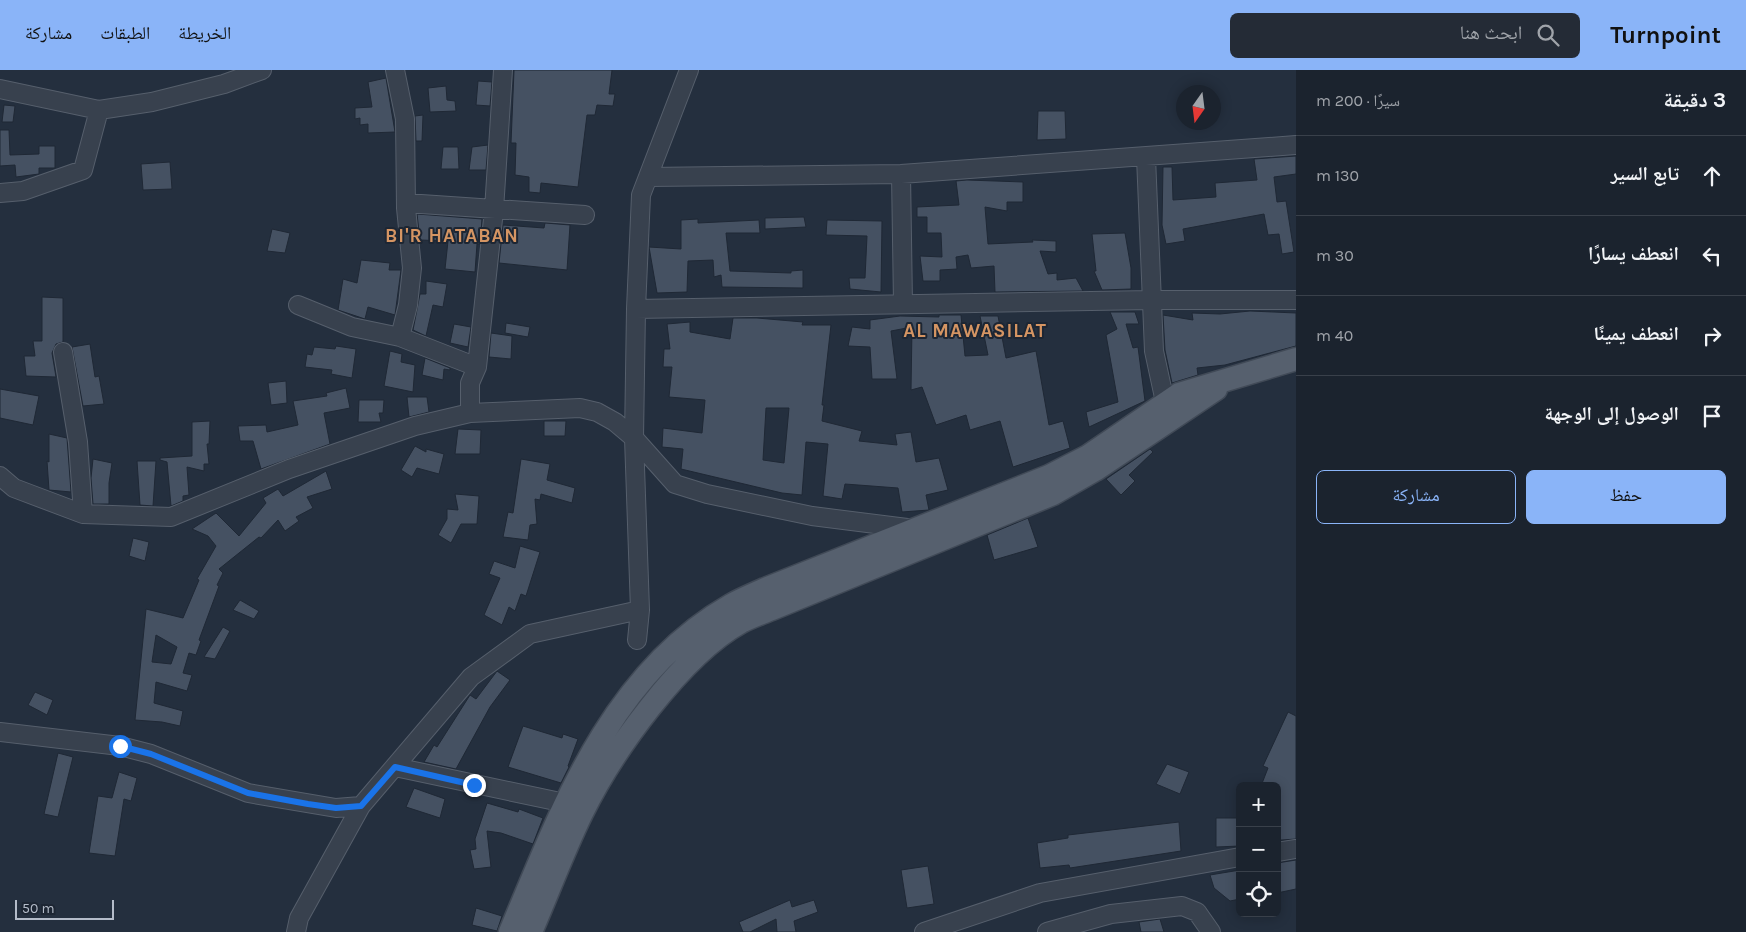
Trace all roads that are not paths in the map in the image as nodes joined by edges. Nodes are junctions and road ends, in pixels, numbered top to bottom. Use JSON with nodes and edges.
{"nodes":[{"id":1,"x":262,"y":70,"type":"edge"},
{"id":2,"x":395,"y":70,"type":"edge"},
{"id":3,"x":503,"y":70,"type":"edge"},
{"id":4,"x":690,"y":70,"type":"edge"},
{"id":5,"x":0,"y":89,"type":"edge"},
{"id":6,"x":99,"y":110,"type":"junction"},
{"id":7,"x":1296,"y":145,"type":"edge"},
{"id":8,"x":1146,"y":157,"type":"junction"},
{"id":9,"x":900,"y":174,"type":"junction"},
{"id":10,"x":648,"y":176,"type":"junction"},
{"id":11,"x":0,"y":193,"type":"edge"},
{"id":12,"x":406,"y":203,"type":"junction"},
{"id":13,"x":494,"y":210,"type":"junction"},
{"id":14,"x":584,"y":216,"type":"dead end"},
{"id":15,"x":1151,"y":300,"type":"junction"},
{"id":16,"x":1296,"y":300,"type":"edge"},
{"id":17,"x":903,"y":304,"type":"junction"},
{"id":18,"x":298,"y":305,"type":"dead end"},
{"id":19,"x":636,"y":309,"type":"junction"},
{"id":20,"x":400,"y":337,"type":"junction"},
{"id":21,"x":63,"y":352,"type":"dead end"},
{"id":22,"x":1296,"y":359,"type":"edge"},
{"id":23,"x":477,"y":367,"type":"junction"},
{"id":24,"x":1233,"y":377,"type":"junction"},
{"id":25,"x":1166,"y":402,"type":"junction"},
{"id":26,"x":470,"y":413,"type":"junction"},
{"id":27,"x":634,"y":438,"type":"junction"},
{"id":28,"x":0,"y":476,"type":"edge"},
{"id":29,"x":83,"y":514,"type":"junction"},
{"id":30,"x":915,"y":529,"type":"junction"},
{"id":31,"x":640,"y":610,"type":"junction"},
{"id":32,"x":637,"y":640,"type":"dead end"},
{"id":33,"x":0,"y":732,"type":"edge"},
{"id":34,"x":395,"y":767,"type":"junction"},
{"id":35,"x":565,"y":803,"type":"junction"},
{"id":36,"x":361,"y":806,"type":"junction"},
{"id":37,"x":1296,"y":849,"type":"edge"},
{"id":38,"x":1281,"y":851,"type":"edge"},
{"id":39,"x":1236,"y":858,"type":"edge"},
{"id":40,"x":1088,"y":926,"type":"edge"},
{"id":41,"x":296,"y":932,"type":"edge"},
{"id":42,"x":510,"y":932,"type":"edge"},
{"id":43,"x":531,"y":932,"type":"edge"},
{"id":44,"x":924,"y":932,"type":"edge"},
{"id":45,"x":1047,"y":932,"type":"edge"},
{"id":46,"x":1212,"y":932,"type":"edge"}],
"edges":[{"from":1,"to":6,"type":"street"},
{"from":2,"to":12,"type":"street"},
{"from":3,"to":13,"type":"street"},
{"from":4,"to":10,"type":"street"},
{"from":5,"to":6,"type":"street"},
{"from":6,"to":11,"type":"street"},
{"from":7,"to":8,"type":"street"},
{"from":8,"to":9,"type":"street"},
{"from":8,"to":15,"type":"street"},
{"from":9,"to":10,"type":"street"},
{"from":9,"to":17,"type":"street"},
{"from":10,"to":19,"type":"street"},
{"from":12,"to":13,"type":"street"},
{"from":12,"to":20,"type":"street"},
{"from":13,"to":14,"type":"street"},
{"from":13,"to":23,"type":"street"},
{"from":15,"to":16,"type":"street"},
{"from":15,"to":17,"type":"street"},
{"from":15,"to":25,"type":"street"},
{"from":17,"to":19,"type":"street"},
{"from":18,"to":20,"type":"street"},
{"from":19,"to":27,"type":"street"},
{"from":20,"to":23,"type":"street"},
{"from":21,"to":29,"type":"street"},
{"from":22,"to":24,"type":"main road"},
{"from":23,"to":26,"type":"street"},
{"from":24,"to":25,"type":"main road"},
{"from":24,"to":43,"type":"main road"},
{"from":25,"to":30,"type":"main road"},
{"from":26,"to":27,"type":"street"},
{"from":26,"to":29,"type":"street"},
{"from":27,"to":30,"type":"street"},
{"from":27,"to":31,"type":"street"},
{"from":28,"to":29,"type":"street"},
{"from":30,"to":35,"type":"main road"},
{"from":31,"to":32,"type":"street"},
{"from":31,"to":34,"type":"street"},
{"from":33,"to":36,"type":"street"},
{"from":34,"to":35,"type":"street"},
{"from":34,"to":36,"type":"street"},
{"from":35,"to":42,"type":"main road"},
{"from":36,"to":41,"type":"street"},
{"from":37,"to":38,"type":"street"},
{"from":39,"to":44,"type":"street"},
{"from":40,"to":45,"type":"street"},
{"from":40,"to":46,"type":"street"}]}
